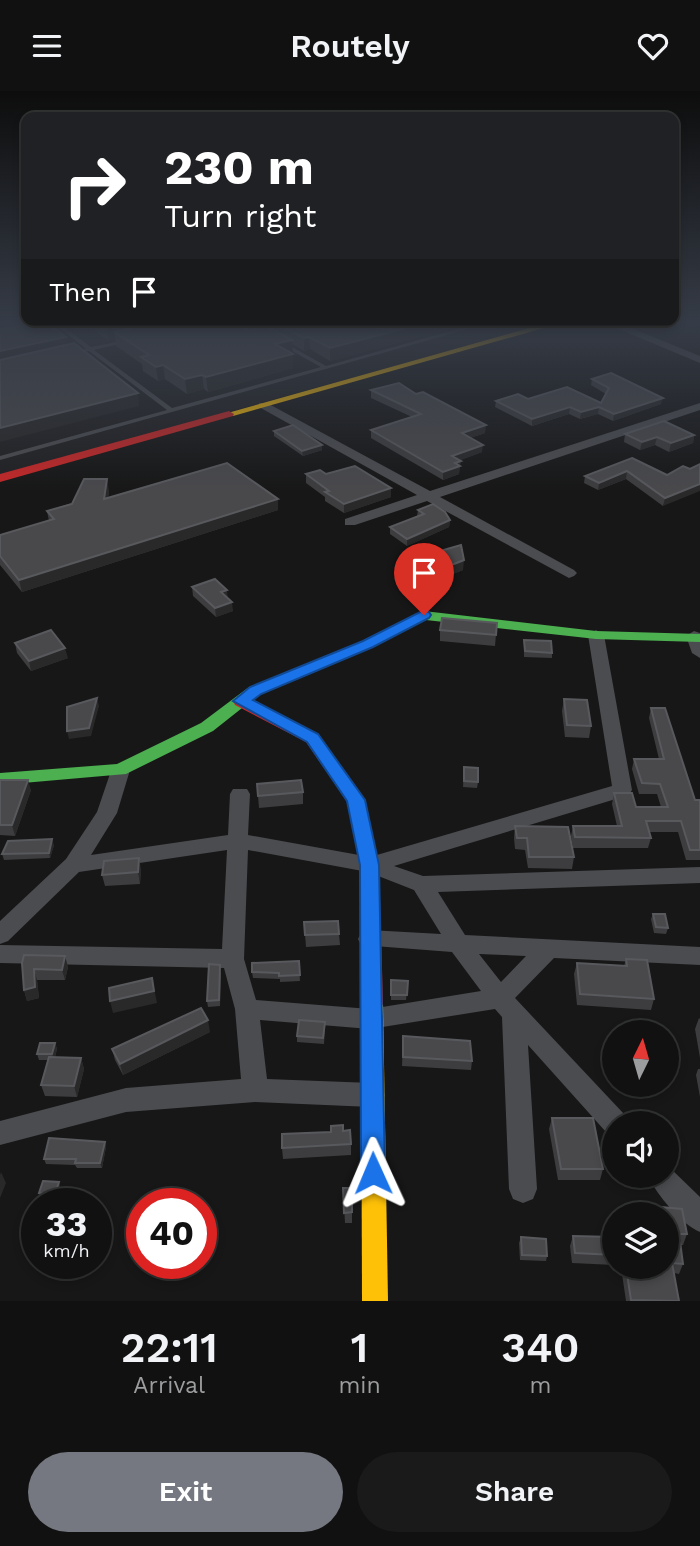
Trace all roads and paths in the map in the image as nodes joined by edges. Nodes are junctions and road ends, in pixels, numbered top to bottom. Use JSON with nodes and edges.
{"nodes":[{"id":1,"x":128,"y":378,"type":"edge"},
{"id":2,"x":289,"y":378,"type":"edge"},
{"id":3,"x":359,"y":378,"type":"edge"},
{"id":4,"x":263,"y":405,"type":"junction"},
{"id":5,"x":700,"y":405,"type":"edge"},
{"id":6,"x":172,"y":411,"type":"junction"},
{"id":7,"x":0,"y":458,"type":"edge"},
{"id":8,"x":0,"y":478,"type":"edge"},
{"id":9,"x":429,"y":496,"type":"junction"},
{"id":10,"x":350,"y":522,"type":"dead end"},
{"id":11,"x":569,"y":573,"type":"dead end"},
{"id":12,"x":596,"y":635,"type":"junction"},
{"id":13,"x":697,"y":637,"type":"edge"},
{"id":14,"x":700,"y":653,"type":"edge"},
{"id":15,"x":241,"y":701,"type":"junction"},
{"id":16,"x":120,"y":770,"type":"junction"},
{"id":17,"x":0,"y":779,"type":"edge"},
{"id":18,"x":240,"y":794,"type":"dead end"},
{"id":19,"x":239,"y":841,"type":"junction"},
{"id":20,"x":73,"y":865,"type":"junction"},
{"id":21,"x":370,"y":865,"type":"junction"},
{"id":22,"x":700,"y":875,"type":"edge"},
{"id":23,"x":422,"y":884,"type":"junction"},
{"id":24,"x":0,"y":935,"type":"edge"},
{"id":25,"x":369,"y":939,"type":"junction"},
{"id":26,"x":458,"y":943,"type":"junction"},
{"id":27,"x":549,"y":948,"type":"junction"},
{"id":28,"x":0,"y":954,"type":"edge"},
{"id":29,"x":700,"y":956,"type":"edge"},
{"id":30,"x":233,"y":959,"type":"junction"},
{"id":31,"x":507,"y":1006,"type":"junction"},
{"id":32,"x":247,"y":1009,"type":"junction"},
{"id":33,"x":370,"y":1019,"type":"junction"},
{"id":34,"x":255,"y":1090,"type":"junction"},
{"id":35,"x":372,"y":1095,"type":"junction"},
{"id":36,"x":604,"y":1111,"type":"edge"},
{"id":37,"x":0,"y":1132,"type":"edge"},
{"id":38,"x":673,"y":1188,"type":"edge"},
{"id":39,"x":523,"y":1189,"type":"dead end"},
{"id":40,"x":700,"y":1218,"type":"edge"},
{"id":41,"x":375,"y":1301,"type":"edge"}],
"edges":[{"from":1,"to":6,"type":"lane"},
{"from":2,"to":6,"type":"lane"},
{"from":3,"to":4,"type":"street"},
{"from":4,"to":8,"type":"street"},
{"from":4,"to":9,"type":"street"},
{"from":5,"to":9,"type":"street"},
{"from":6,"to":7,"type":"lane"},
{"from":9,"to":10,"type":"street"},
{"from":9,"to":11,"type":"street"},
{"from":12,"to":13,"type":"street"},
{"from":12,"to":15,"type":"street"},
{"from":12,"to":21,"type":"street"},
{"from":13,"to":14,"type":"street"},
{"from":15,"to":16,"type":"street"},
{"from":15,"to":21,"type":"street"},
{"from":16,"to":17,"type":"street"},
{"from":16,"to":20,"type":"street"},
{"from":18,"to":19,"type":"street"},
{"from":19,"to":20,"type":"street"},
{"from":19,"to":21,"type":"street"},
{"from":19,"to":30,"type":"street"},
{"from":20,"to":24,"type":"street"},
{"from":21,"to":23,"type":"street"},
{"from":21,"to":25,"type":"street"},
{"from":22,"to":23,"type":"street"},
{"from":23,"to":26,"type":"street"},
{"from":25,"to":26,"type":"street"},
{"from":25,"to":33,"type":"street"},
{"from":26,"to":27,"type":"street"},
{"from":26,"to":31,"type":"street"},
{"from":27,"to":29,"type":"street"},
{"from":27,"to":31,"type":"street"},
{"from":28,"to":30,"type":"street"},
{"from":30,"to":32,"type":"street"},
{"from":31,"to":33,"type":"street"},
{"from":31,"to":36,"type":"street"},
{"from":31,"to":39,"type":"street"},
{"from":32,"to":33,"type":"street"},
{"from":32,"to":34,"type":"street"},
{"from":33,"to":35,"type":"street"},
{"from":34,"to":35,"type":"street"},
{"from":34,"to":37,"type":"street"},
{"from":35,"to":41,"type":"street"},
{"from":38,"to":40,"type":"street"}]}
